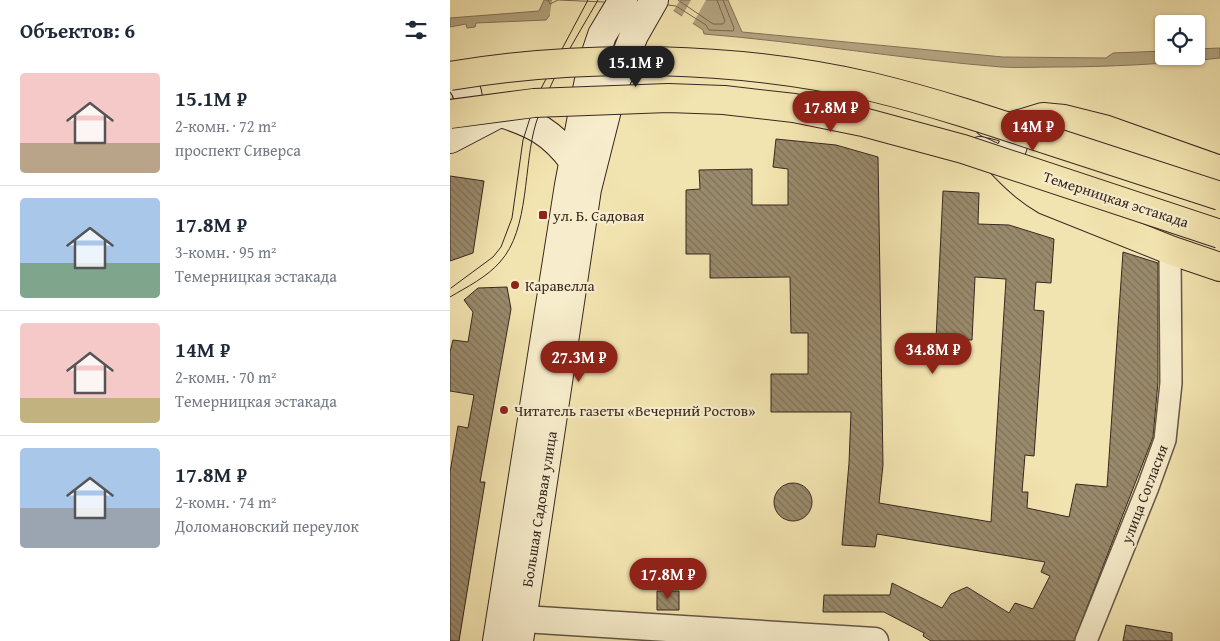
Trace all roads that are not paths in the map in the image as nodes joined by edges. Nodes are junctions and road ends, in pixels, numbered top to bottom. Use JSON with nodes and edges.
{"nodes":[{"id":1,"x":623,"y":0,"type":"edge"},
{"id":2,"x":654,"y":0,"type":"edge"},
{"id":3,"x":592,"y":65,"type":"junction"},
{"id":4,"x":622,"y":66,"type":"junction"},
{"id":5,"x":452,"y":77,"type":"edge"},
{"id":6,"x":598,"y":94,"type":"junction"},
{"id":7,"x":501,"y":113,"type":"junction"},
{"id":8,"x":1006,"y":128,"type":"junction"},
{"id":9,"x":452,"y":130,"type":"edge"},
{"id":10,"x":997,"y":159,"type":"junction"},
{"id":11,"x":573,"y":160,"type":"junction"},
{"id":12,"x":1220,"y":170,"type":"edge"},
{"id":13,"x":1220,"y":196,"type":"edge"},
{"id":14,"x":1220,"y":234,"type":"edge"},
{"id":15,"x":1170,"y":250,"type":"junction"},
{"id":16,"x":1220,"y":267,"type":"edge"},
{"id":17,"x":521,"y":630,"type":"edge"},
{"id":18,"x":497,"y":641,"type":"edge"},
{"id":19,"x":876,"y":641,"type":"edge"},
{"id":20,"x":1086,"y":641,"type":"edge"}],
"edges":[{"from":1,"to":3,"type":"main road"},
{"from":2,"to":4,"type":"main road"},
{"from":3,"to":4,"type":"main road"},
{"from":3,"to":5,"type":"main road"},
{"from":3,"to":6,"type":"main road"},
{"from":4,"to":6,"type":"main road"},
{"from":4,"to":8,"type":"main road"},
{"from":5,"to":9,"type":"main road"},
{"from":5,"to":13,"type":"main road","bridge":true},
{"from":6,"to":7,"type":"main road"},
{"from":6,"to":10,"type":"main road"},
{"from":6,"to":11,"type":"main road","name":"Большая Садовая улица"},
{"from":6,"to":17,"type":"main road","name":"Большая Садовая улица"},
{"from":7,"to":9,"type":"main road"},
{"from":7,"to":11,"type":"main road"},
{"from":8,"to":10,"type":"main road"},
{"from":8,"to":12,"type":"main road"},
{"from":9,"to":14,"type":"main road","name":"Темерницкая эстакада","bridge":true},
{"from":10,"to":15,"type":"main road"},
{"from":11,"to":18,"type":"main road","name":"Большая Садовая улица"},
{"from":15,"to":16,"type":"main road"},
{"from":15,"to":20,"type":"street","name":"улица Согласия"},
{"from":17,"to":19,"type":"street"}]}
